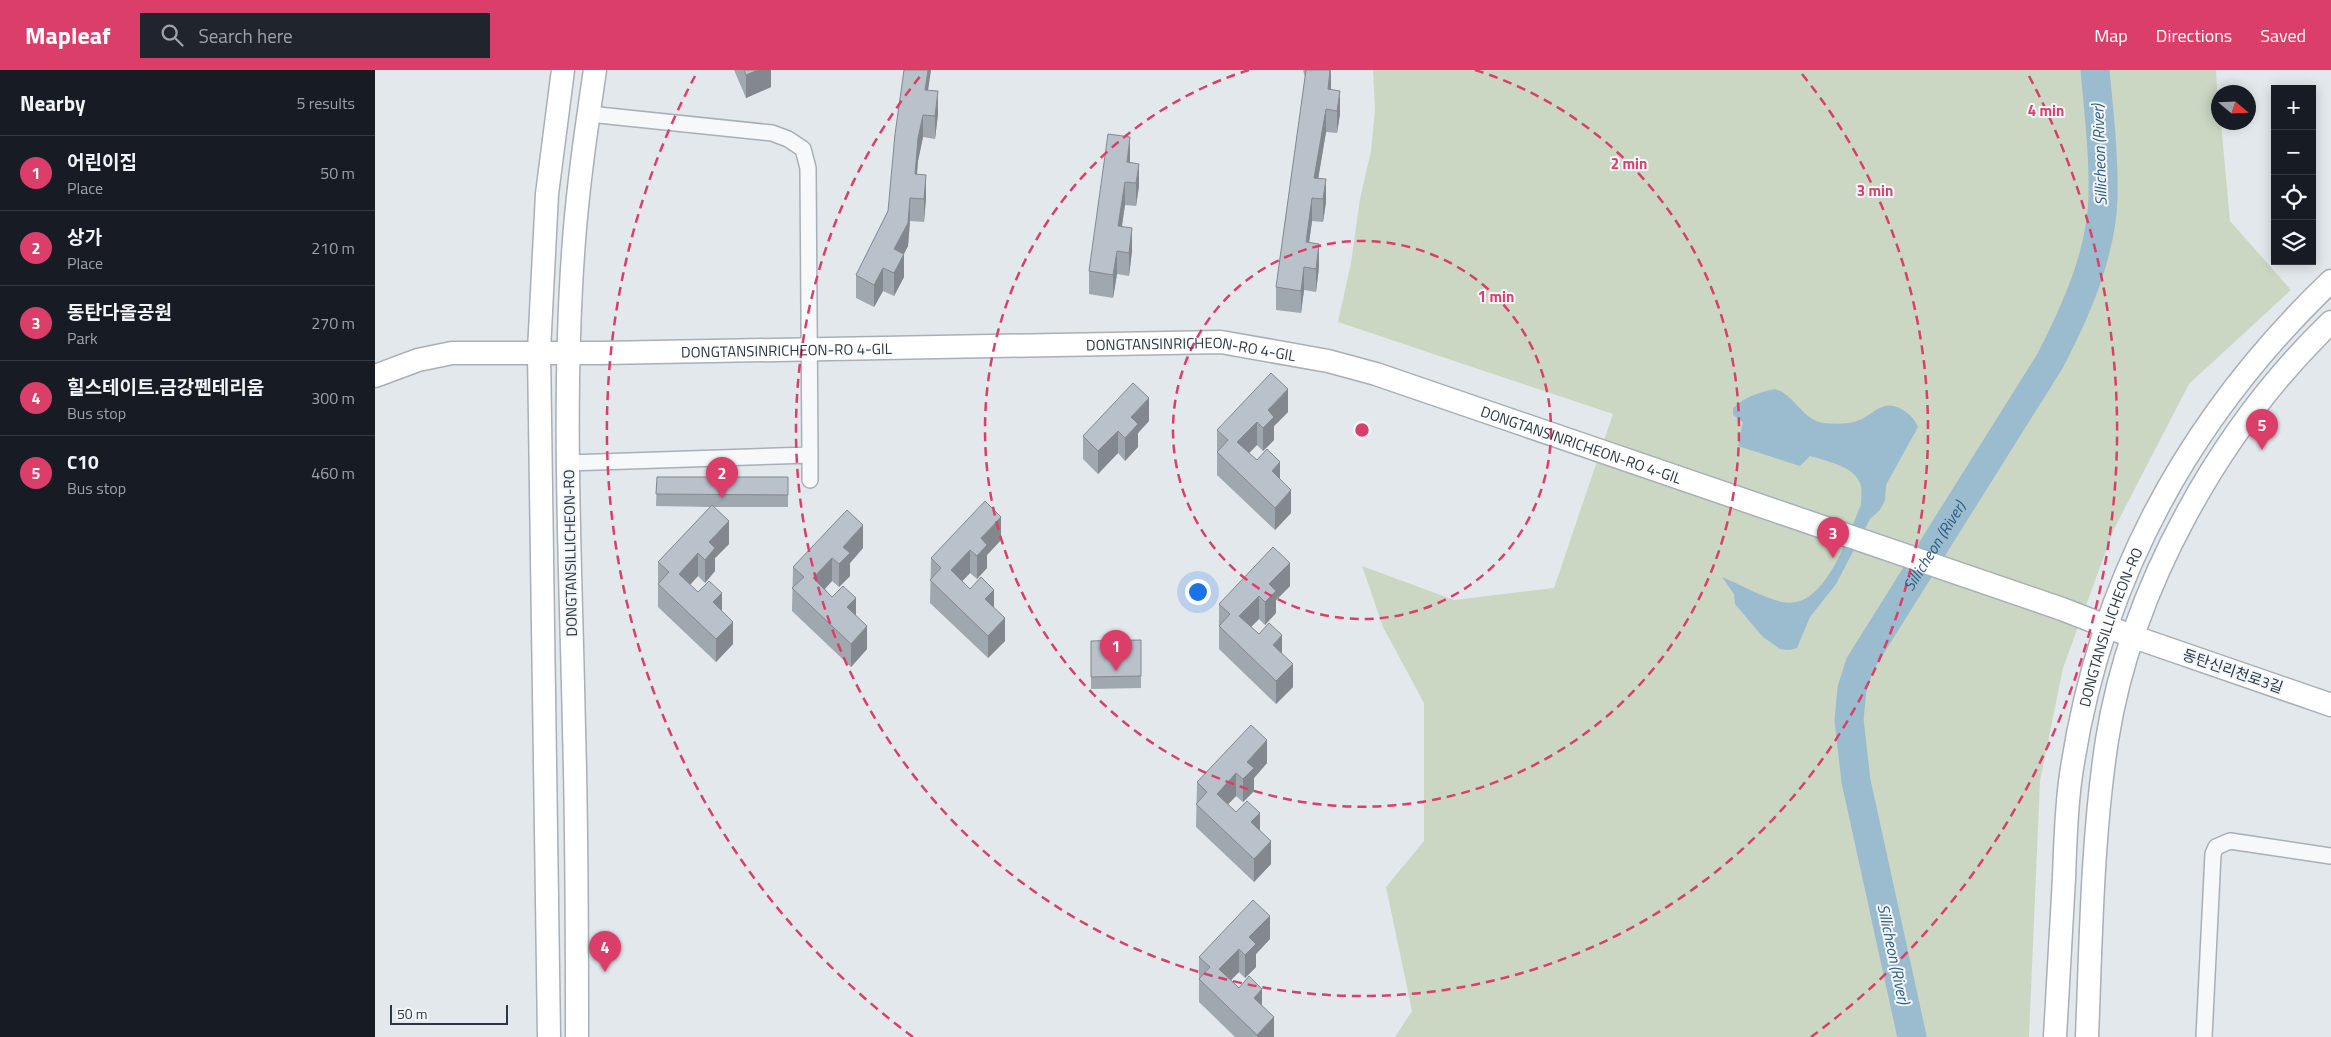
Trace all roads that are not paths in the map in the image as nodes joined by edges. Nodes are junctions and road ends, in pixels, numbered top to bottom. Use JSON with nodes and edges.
{"nodes":[{"id":1,"x":563,"y":70,"type":"edge"},
{"id":2,"x":595,"y":70,"type":"edge"},
{"id":3,"x":589,"y":114,"type":"junction"},
{"id":4,"x":2331,"y":281,"type":"edge"},
{"id":5,"x":2331,"y":322,"type":"edge"},
{"id":6,"x":809,"y":350,"type":"junction"},
{"id":7,"x":539,"y":351,"type":"junction"},
{"id":8,"x":569,"y":352,"type":"junction"},
{"id":9,"x":375,"y":376,"type":"edge"},
{"id":10,"x":810,"y":454,"type":"junction"},
{"id":11,"x":568,"y":463,"type":"junction"},
{"id":12,"x":810,"y":480,"type":"dead end"},
{"id":13,"x":2062,"y":609,"type":"joint"},
{"id":14,"x":2105,"y":626,"type":"junction"},
{"id":15,"x":2134,"y":637,"type":"junction"},
{"id":16,"x":2331,"y":706,"type":"edge"},
{"id":17,"x":2331,"y":856,"type":"edge"},
{"id":18,"x":549,"y":1037,"type":"edge"},
{"id":19,"x":577,"y":1037,"type":"edge"},
{"id":20,"x":2055,"y":1037,"type":"edge"},
{"id":21,"x":2087,"y":1037,"type":"edge"},
{"id":22,"x":2204,"y":1037,"type":"edge"}],
"edges":[{"from":1,"to":7,"type":"main road","name":"DONGTANSILLICHEON-RO"},
{"from":2,"to":3,"type":"main road","name":"DONGTANSILLICHEON-RO"},
{"from":3,"to":6,"type":"street"},
{"from":3,"to":8,"type":"main road","name":"DONGTANSILLICHEON-RO"},
{"from":4,"to":14,"type":"main road","name":"DONGTANSILLICHEON-RO"},
{"from":5,"to":15,"type":"main road","name":"DONGTANSILLICHEON-RO"},
{"from":6,"to":8,"type":"main road","name":"DONGTANSINRICHEON-RO 4-GIL"},
{"from":6,"to":10,"type":"street"},
{"from":6,"to":13,"type":"main road","name":"DONGTANSINRICHEON-RO 4-GIL"},
{"from":7,"to":8,"type":"main road","name":"DONGTANSINRICHEON-RO 4-GIL"},
{"from":7,"to":9,"type":"main road","name":"DONGTANSINRICHEON-RO 4-GIL"},
{"from":7,"to":18,"type":"main road","name":"DONGTANSILLICHEON-RO"},
{"from":8,"to":11,"type":"main road","name":"DONGTANSILLICHEON-RO"},
{"from":10,"to":11,"type":"street"},
{"from":10,"to":12,"type":"street"},
{"from":11,"to":19,"type":"main road","name":"DONGTANSILLICHEON-RO"},
{"from":13,"to":14,"type":"main road","name":"동탄신리천로3길"},
{"from":14,"to":15,"type":"main road","name":"동탄신리천로3길"},
{"from":14,"to":20,"type":"main road","name":"DONGTANSILLICHEON-RO"},
{"from":15,"to":16,"type":"main road","name":"동탄신리천로3길"},
{"from":15,"to":21,"type":"main road","name":"DONGTANSILLICHEON-RO"},
{"from":17,"to":22,"type":"street"}]}
